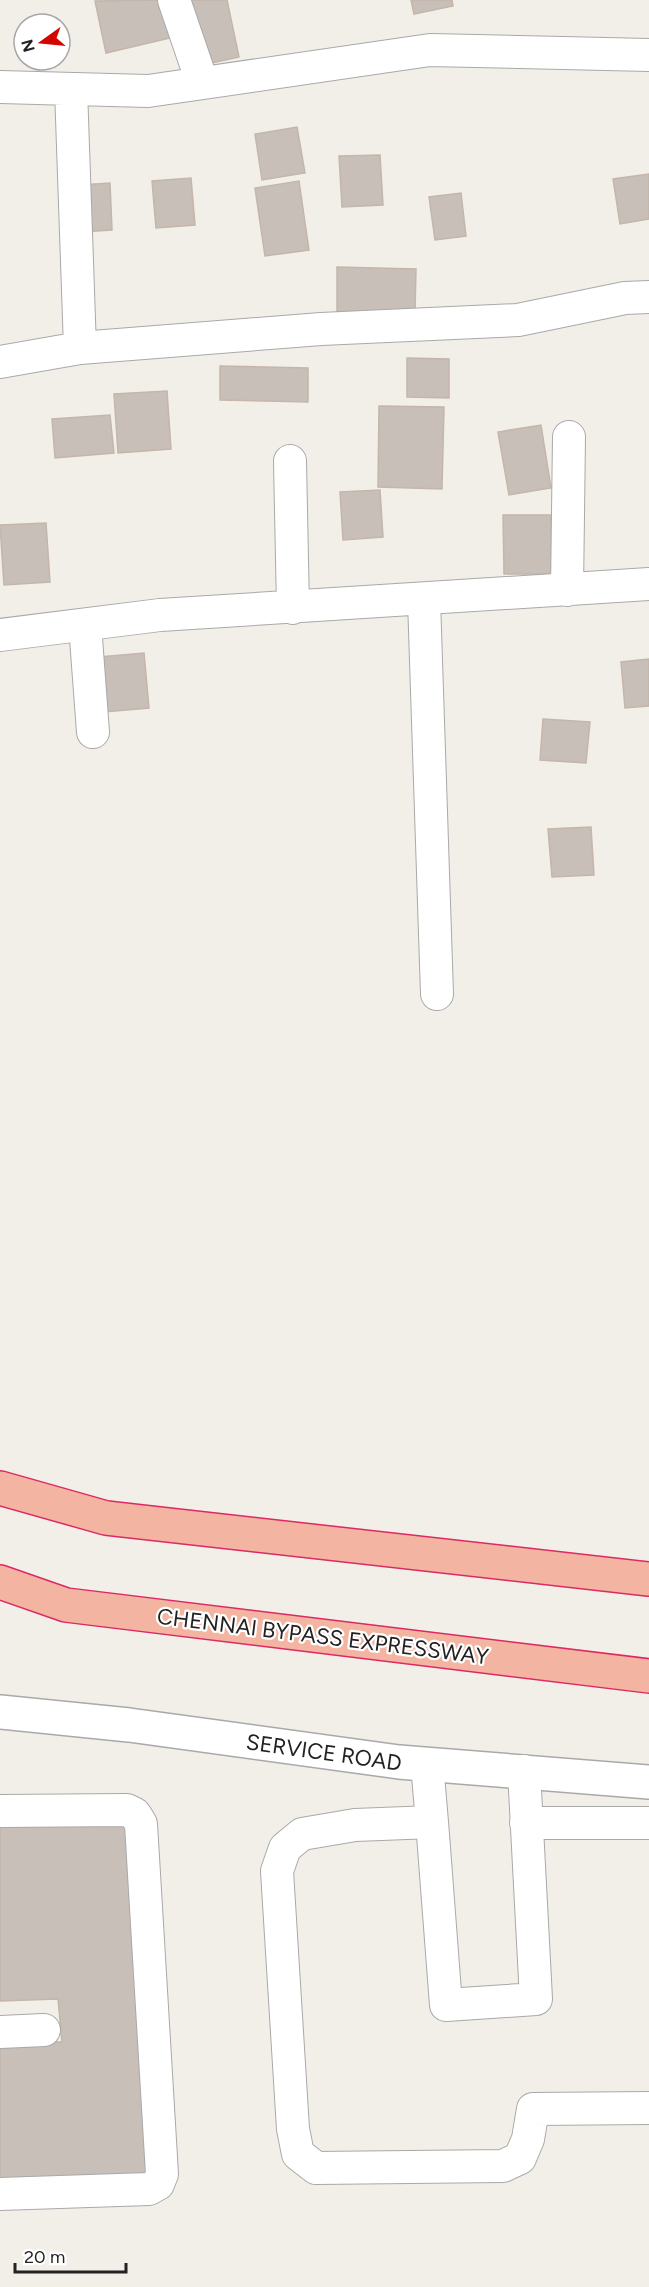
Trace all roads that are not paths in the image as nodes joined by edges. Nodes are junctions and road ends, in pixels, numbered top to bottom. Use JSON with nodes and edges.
{"nodes":[{"id":1,"x":174,"y":0,"type":"edge"},
{"id":2,"x":649,"y":55,"type":"edge"},
{"id":3,"x":202,"y":82,"type":"junction"},
{"id":4,"x":0,"y":87,"type":"edge"},
{"id":5,"x":71,"y":89,"type":"junction"},
{"id":6,"x":649,"y":297,"type":"edge"},
{"id":7,"x":81,"y":348,"type":"junction"},
{"id":8,"x":0,"y":362,"type":"edge"},
{"id":9,"x":569,"y":437,"type":"dead end"},
{"id":10,"x":290,"y":461,"type":"dead end"},
{"id":11,"x":649,"y":584,"type":"edge"},
{"id":12,"x":567,"y":590,"type":"junction"},
{"id":13,"x":424,"y":600,"type":"junction"},
{"id":14,"x":293,"y":608,"type":"junction"},
{"id":15,"x":85,"y":625,"type":"junction"},
{"id":16,"x":0,"y":635,"type":"edge"},
{"id":17,"x":93,"y":732,"type":"dead end"},
{"id":18,"x":437,"y":994,"type":"dead end"},
{"id":19,"x":0,"y":1488,"type":"edge"},
{"id":20,"x":649,"y":1579,"type":"edge"},
{"id":21,"x":0,"y":1582,"type":"edge"},
{"id":22,"x":649,"y":1676,"type":"edge"},
{"id":23,"x":0,"y":1712,"type":"edge"},
{"id":24,"x":427,"y":1764,"type":"junction"},
{"id":25,"x":524,"y":1771,"type":"junction"},
{"id":26,"x":649,"y":1782,"type":"edge"},
{"id":27,"x":0,"y":1811,"type":"edge"},
{"id":28,"x":432,"y":1822,"type":"junction"},
{"id":29,"x":526,"y":1823,"type":"junction"},
{"id":30,"x":649,"y":1823,"type":"edge"},
{"id":31,"x":44,"y":2030,"type":"dead end"},
{"id":32,"x":0,"y":2032,"type":"edge"},
{"id":33,"x":649,"y":2108,"type":"edge"},
{"id":34,"x":0,"y":2194,"type":"edge"}],
"edges":[{"from":1,"to":3,"type":"street"},
{"from":2,"to":3,"type":"street"},
{"from":3,"to":5,"type":"street"},
{"from":4,"to":5,"type":"street"},
{"from":5,"to":7,"type":"street"},
{"from":6,"to":7,"type":"street"},
{"from":7,"to":8,"type":"street"},
{"from":9,"to":12,"type":"street"},
{"from":10,"to":14,"type":"street"},
{"from":11,"to":12,"type":"street"},
{"from":12,"to":13,"type":"street"},
{"from":13,"to":14,"type":"street"},
{"from":13,"to":18,"type":"street"},
{"from":14,"to":15,"type":"street"},
{"from":15,"to":16,"type":"street"},
{"from":15,"to":17,"type":"street"},
{"from":19,"to":20,"type":"highway"},
{"from":21,"to":22,"type":"highway","name":"CHENNAI BYPASS EXPRESSWAY"},
{"from":23,"to":24,"type":"street","name":"SERVICE ROAD"},
{"from":24,"to":25,"type":"street","name":"SERVICE ROAD"},
{"from":24,"to":28,"type":"street"},
{"from":25,"to":26,"type":"street","name":"SERVICE ROAD"},
{"from":25,"to":29,"type":"street"},
{"from":27,"to":34,"type":"street"},
{"from":28,"to":29,"type":"street"},
{"from":28,"to":33,"type":"street"},
{"from":29,"to":30,"type":"street"},
{"from":31,"to":32,"type":"street"}]}
